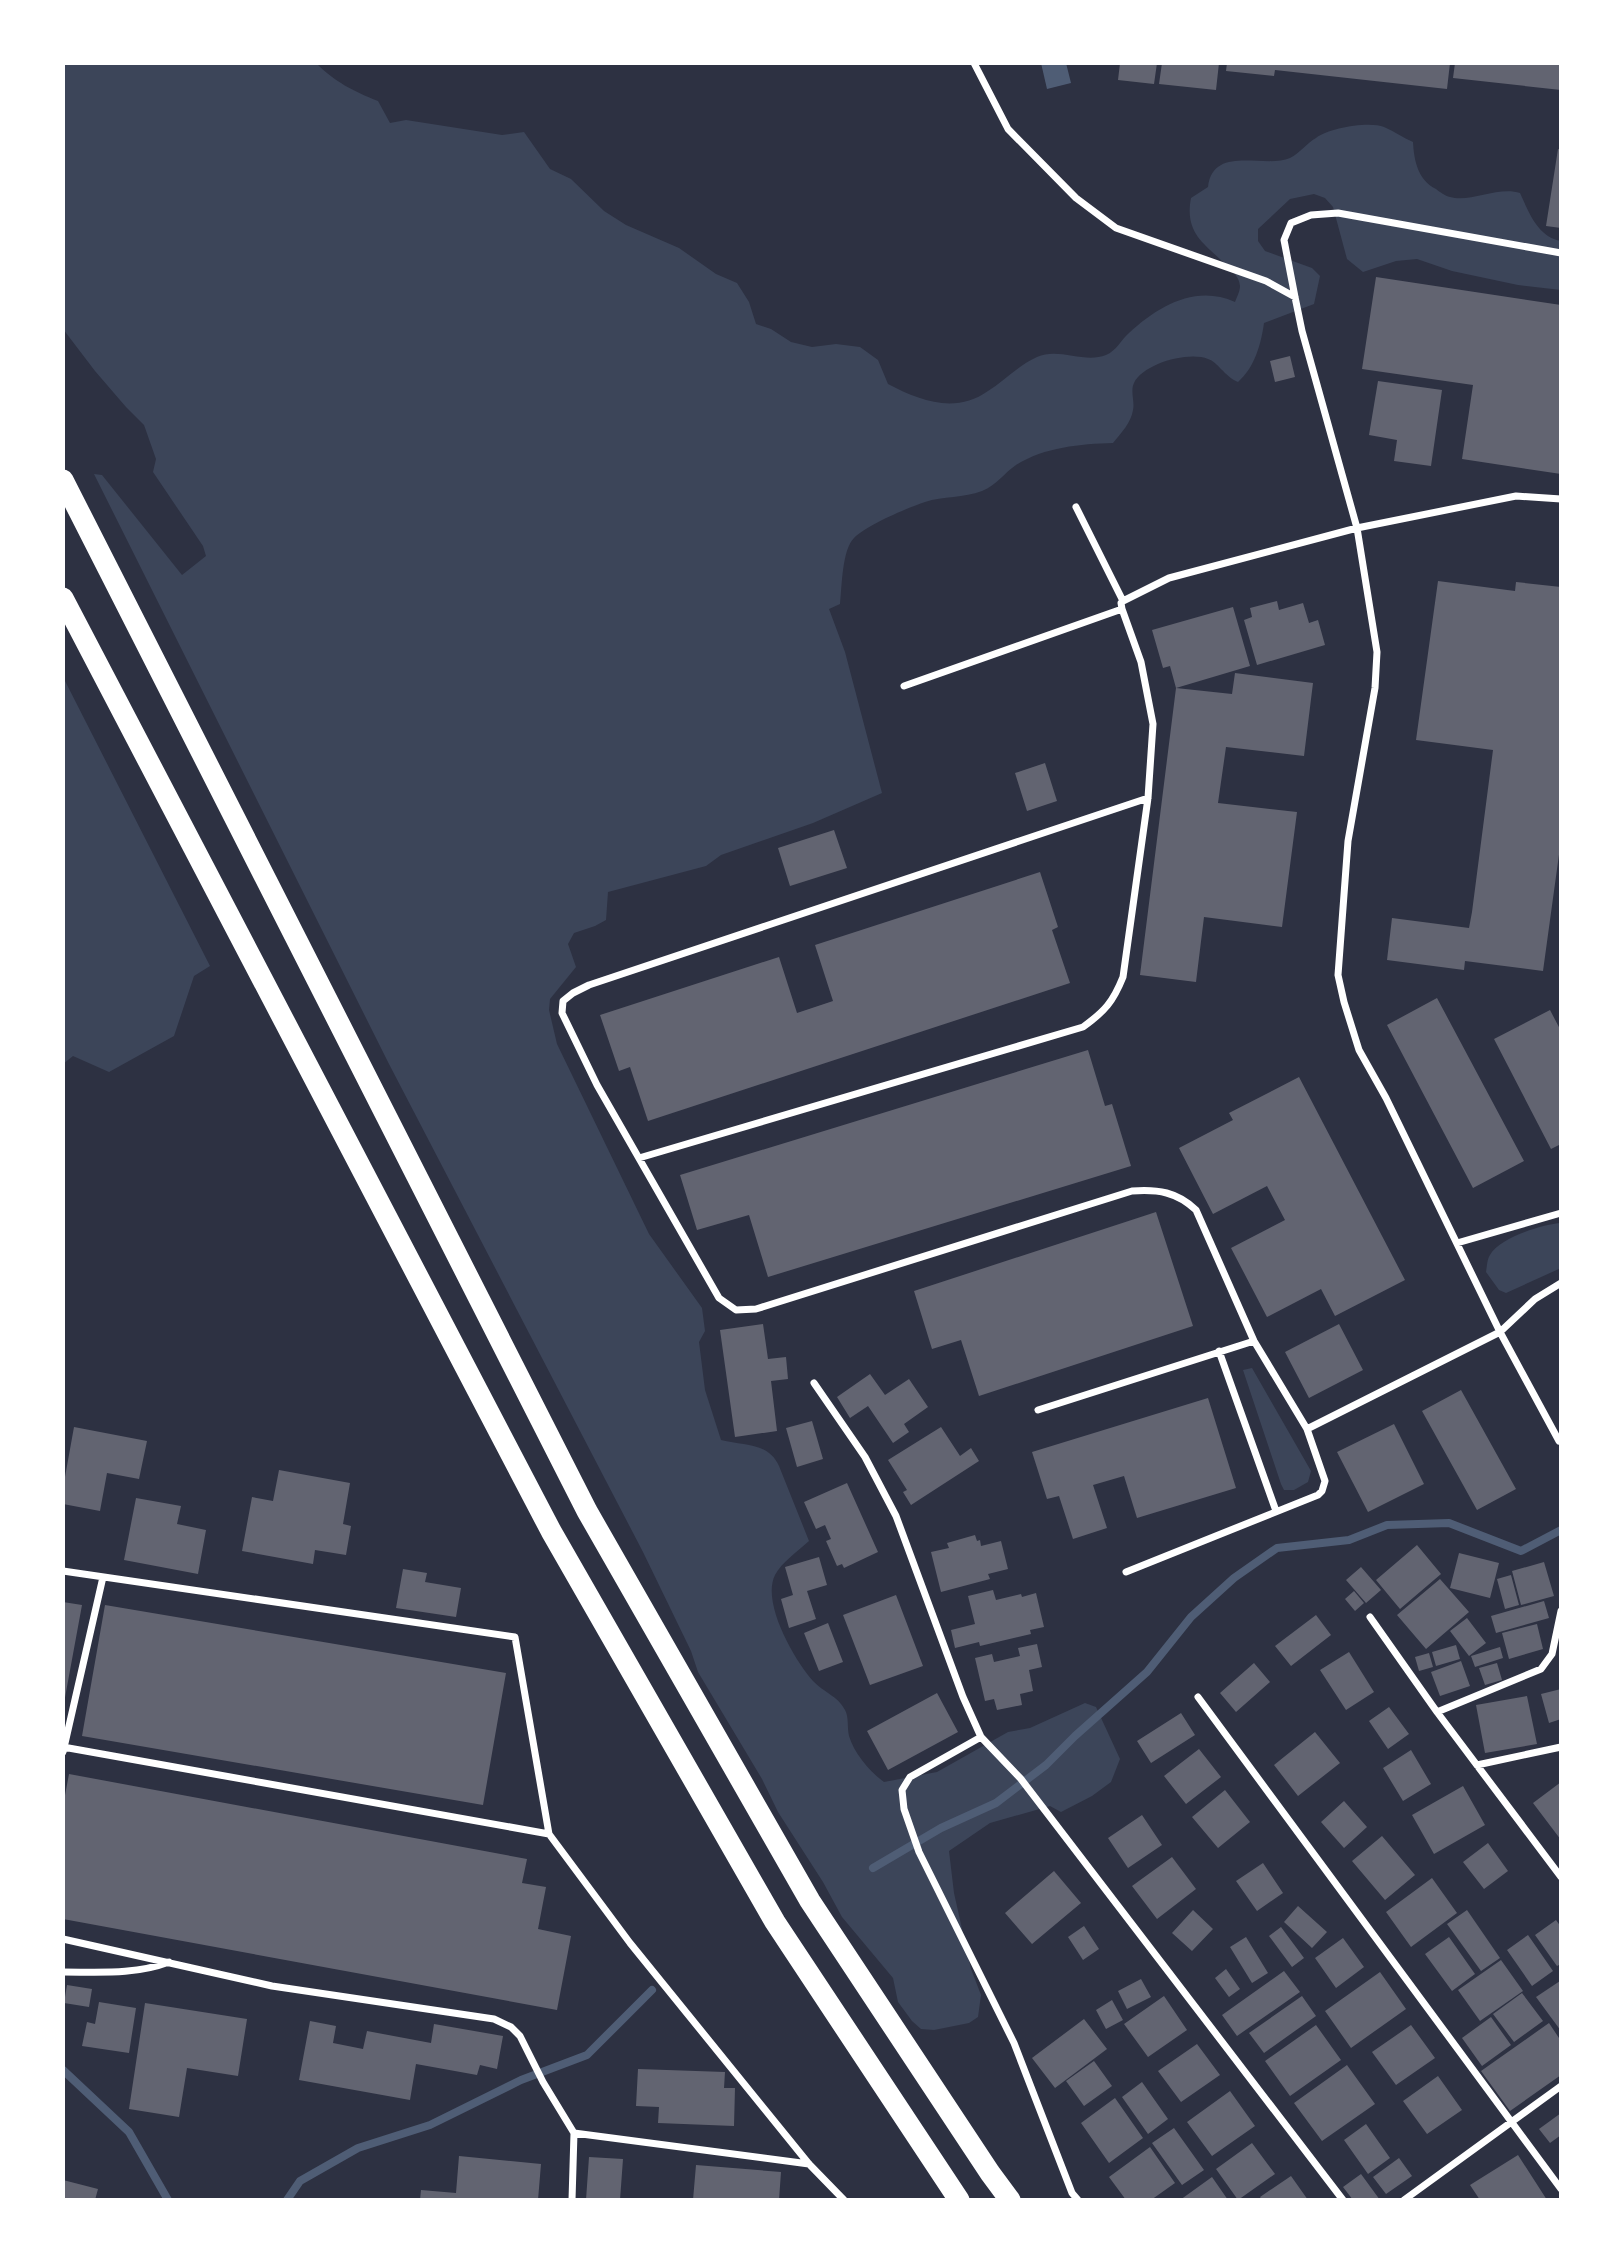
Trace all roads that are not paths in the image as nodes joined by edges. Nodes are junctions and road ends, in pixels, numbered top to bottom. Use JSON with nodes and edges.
{"nodes":[{"id":1,"x":974,"y":63,"type":"edge"},
{"id":2,"x":1561,"y":253,"type":"edge"},
{"id":3,"x":1295,"y":297,"type":"junction"},
{"id":4,"x":63,"y":480,"type":"edge"},
{"id":5,"x":1561,"y":499,"type":"edge"},
{"id":6,"x":1076,"y":507,"type":"dead end"},
{"id":7,"x":1357,"y":527,"type":"junction"},
{"id":8,"x":63,"y":598,"type":"edge"},
{"id":9,"x":1122,"y":605,"type":"junction"},
{"id":10,"x":904,"y":686,"type":"dead end"},
{"id":11,"x":1148,"y":798,"type":"junction"},
{"id":12,"x":639,"y":1158,"type":"junction"},
{"id":13,"x":1561,"y":1213,"type":"edge"},
{"id":14,"x":1457,"y":1243,"type":"junction"},
{"id":15,"x":1561,"y":1283,"type":"edge"},
{"id":16,"x":1500,"y":1332,"type":"junction"},
{"id":17,"x":1254,"y":1341,"type":"junction"},
{"id":18,"x":1219,"y":1351,"type":"junction"},
{"id":19,"x":814,"y":1383,"type":"dead end"},
{"id":20,"x":1038,"y":1410,"type":"dead end"},
{"id":21,"x":1307,"y":1429,"type":"junction"},
{"id":22,"x":1559,"y":1441,"type":"dead end"},
{"id":23,"x":1276,"y":1511,"type":"junction"},
{"id":24,"x":63,"y":1571,"type":"edge"},
{"id":25,"x":1126,"y":1572,"type":"dead end"},
{"id":26,"x":103,"y":1577,"type":"junction"},
{"id":27,"x":1561,"y":1611,"type":"edge"},
{"id":28,"x":1370,"y":1617,"type":"dead end"},
{"id":29,"x":1198,"y":1697,"type":"dead end"},
{"id":30,"x":1437,"y":1712,"type":"junction"},
{"id":31,"x":981,"y":1737,"type":"junction"},
{"id":32,"x":1561,"y":1747,"type":"edge"},
{"id":33,"x":63,"y":1748,"type":"edge"},
{"id":34,"x":1477,"y":1765,"type":"junction"},
{"id":35,"x":549,"y":1834,"type":"junction"},
{"id":36,"x":1561,"y":1877,"type":"edge"},
{"id":37,"x":63,"y":1938,"type":"edge"},
{"id":38,"x":169,"y":1962,"type":"junction"},
{"id":39,"x":63,"y":1972,"type":"edge"},
{"id":40,"x":1561,"y":2086,"type":"edge"},
{"id":41,"x":1512,"y":2122,"type":"junction"},
{"id":42,"x":573,"y":2133,"type":"junction"},
{"id":43,"x":809,"y":2164,"type":"junction"},
{"id":44,"x":1561,"y":2189,"type":"edge"},
{"id":45,"x":572,"y":2200,"type":"edge"},
{"id":46,"x":844,"y":2200,"type":"edge"},
{"id":47,"x":959,"y":2200,"type":"edge"},
{"id":48,"x":1010,"y":2200,"type":"edge"},
{"id":49,"x":1078,"y":2200,"type":"edge"},
{"id":50,"x":1343,"y":2200,"type":"edge"},
{"id":51,"x":1404,"y":2200,"type":"edge"}],
"edges":[{"from":1,"to":3,"type":"street"},
{"from":2,"to":3,"type":"street"},
{"from":3,"to":7,"type":"street"},
{"from":4,"to":48,"type":"highway"},
{"from":5,"to":7,"type":"street"},
{"from":6,"to":9,"type":"street"},
{"from":7,"to":9,"type":"street"},
{"from":7,"to":14,"type":"street"},
{"from":8,"to":47,"type":"highway"},
{"from":9,"to":10,"type":"street"},
{"from":9,"to":11,"type":"street"},
{"from":11,"to":12,"type":"street"},
{"from":11,"to":12,"type":"street"},
{"from":12,"to":17,"type":"street"},
{"from":13,"to":14,"type":"street"},
{"from":14,"to":16,"type":"street"},
{"from":15,"to":16,"type":"street"},
{"from":16,"to":21,"type":"street"},
{"from":16,"to":22,"type":"street"},
{"from":17,"to":18,"type":"street"},
{"from":17,"to":21,"type":"street"},
{"from":18,"to":20,"type":"street"},
{"from":18,"to":23,"type":"street"},
{"from":19,"to":31,"type":"street"},
{"from":21,"to":23,"type":"street"},
{"from":23,"to":25,"type":"street"},
{"from":24,"to":26,"type":"street"},
{"from":26,"to":33,"type":"street"},
{"from":26,"to":35,"type":"street"},
{"from":27,"to":30,"type":"street"},
{"from":28,"to":30,"type":"street"},
{"from":29,"to":41,"type":"street"},
{"from":30,"to":34,"type":"street"},
{"from":31,"to":49,"type":"street"},
{"from":31,"to":50,"type":"street"},
{"from":32,"to":34,"type":"street"},
{"from":33,"to":35,"type":"street"},
{"from":34,"to":36,"type":"street"},
{"from":35,"to":43,"type":"street"},
{"from":37,"to":38,"type":"street"},
{"from":38,"to":39,"type":"street"},
{"from":38,"to":42,"type":"street"},
{"from":40,"to":41,"type":"street"},
{"from":41,"to":44,"type":"street"},
{"from":41,"to":51,"type":"street"},
{"from":42,"to":43,"type":"street"},
{"from":42,"to":45,"type":"street"},
{"from":43,"to":46,"type":"street"}]}
